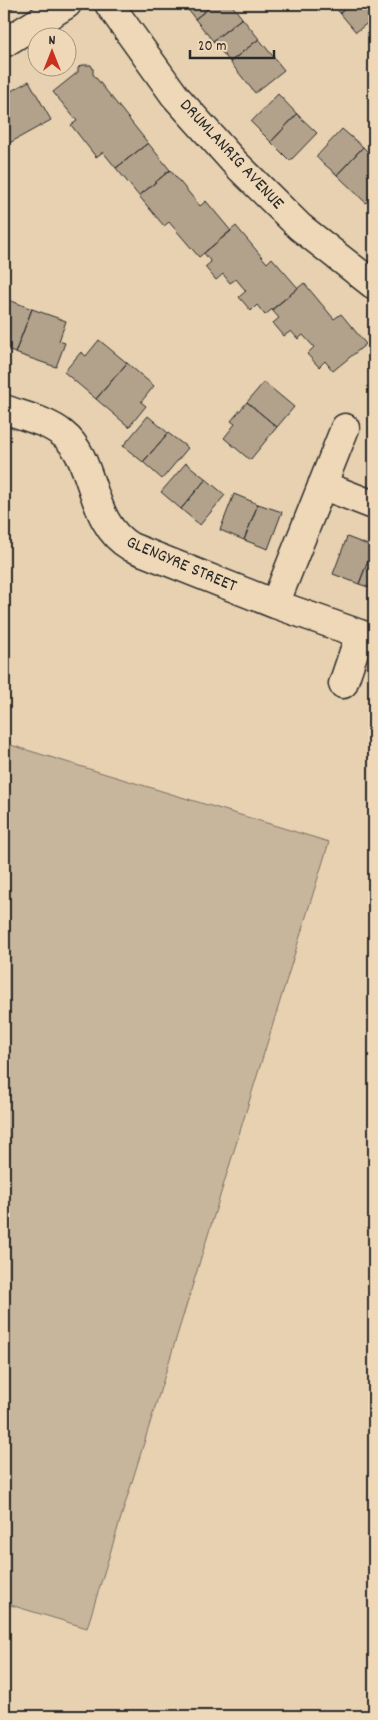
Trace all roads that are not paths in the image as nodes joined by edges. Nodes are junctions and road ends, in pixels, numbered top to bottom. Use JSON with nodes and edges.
{"nodes":[{"id":1,"x":67,"y":4,"type":"edge"},
{"id":2,"x":109,"y":4,"type":"edge"},
{"id":3,"x":4,"y":43,"type":"edge"},
{"id":4,"x":374,"y":285,"type":"edge"},
{"id":5,"x":4,"y":409,"type":"edge"},
{"id":6,"x":345,"y":428,"type":"dead end"},
{"id":7,"x":322,"y":485,"type":"junction"},
{"id":8,"x":371,"y":504,"type":"dead end"},
{"id":9,"x":275,"y":604,"type":"junction"},
{"id":10,"x":367,"y":636,"type":"edge"},
{"id":11,"x":343,"y":684,"type":"dead end"}],
"edges":[{"from":1,"to":3,"type":"street"},
{"from":2,"to":4,"type":"street","name":"DRUMLANRIG AVENUE"},
{"from":5,"to":9,"type":"street","name":"GLENGYRE STREET"},
{"from":6,"to":7,"type":"street"},
{"from":7,"to":8,"type":"street"},
{"from":7,"to":9,"type":"street"},
{"from":9,"to":10,"type":"street","name":"GLENGYRE STREET"},
{"from":10,"to":11,"type":"street","name":"GLENGYRE STREET"}]}
